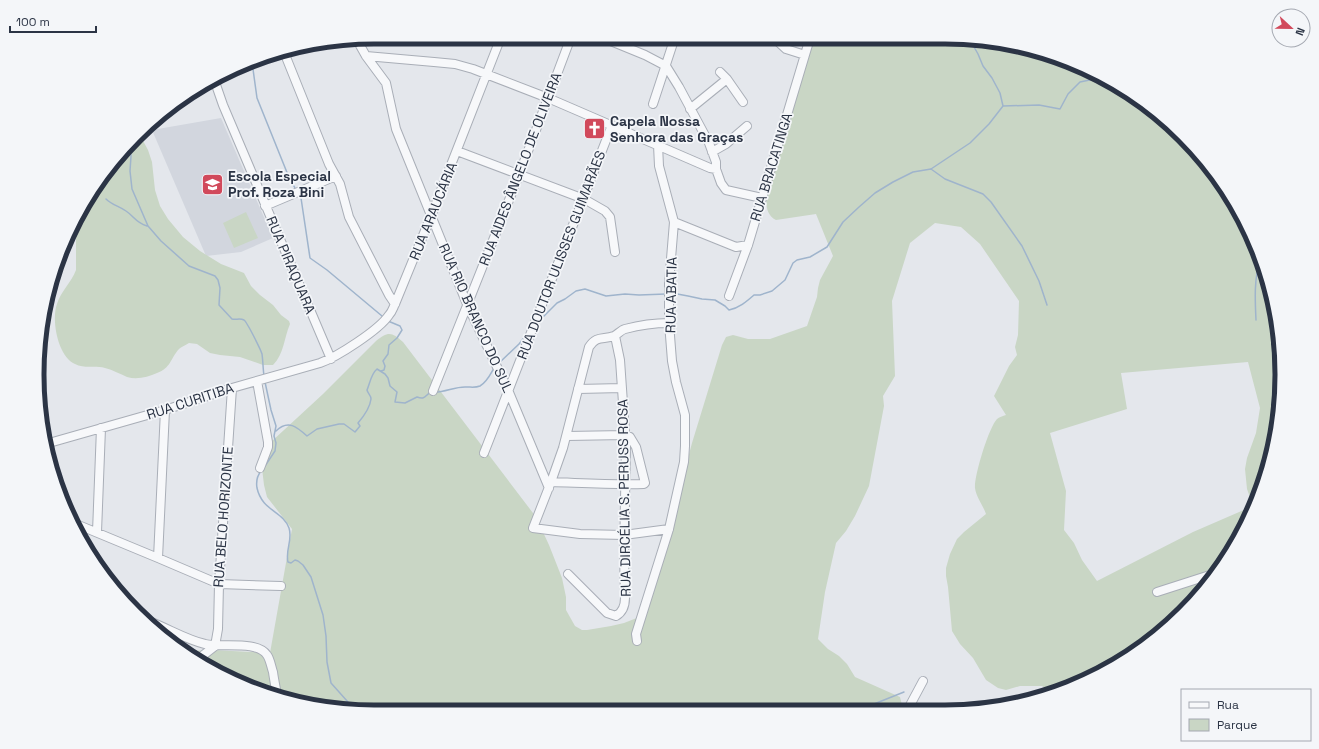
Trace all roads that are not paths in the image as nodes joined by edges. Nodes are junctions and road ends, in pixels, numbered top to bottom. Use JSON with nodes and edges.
{"nodes":[{"id":1,"x":498,"y":44,"type":"edge"},
{"id":2,"x":568,"y":44,"type":"edge"},
{"id":3,"x":618,"y":44,"type":"edge"},
{"id":4,"x":673,"y":44,"type":"edge"},
{"id":5,"x":780,"y":44,"type":"edge"},
{"id":6,"x":808,"y":44,"type":"edge"},
{"id":7,"x":360,"y":45,"type":"edge"},
{"id":8,"x":805,"y":55,"type":"junction"},
{"id":9,"x":286,"y":56,"type":"edge"},
{"id":10,"x":366,"y":56,"type":"junction"},
{"id":11,"x":666,"y":66,"type":"junction"},
{"id":12,"x":720,"y":72,"type":"dead end"},
{"id":13,"x":487,"y":75,"type":"junction"},
{"id":14,"x":727,"y":79,"type":"junction"},
{"id":15,"x":216,"y":84,"type":"edge"},
{"id":16,"x":548,"y":98,"type":"junction"},
{"id":17,"x":743,"y":102,"type":"dead end"},
{"id":18,"x":653,"y":104,"type":"dead end"},
{"id":19,"x":690,"y":109,"type":"junction"},
{"id":20,"x":612,"y":125,"type":"junction"},
{"id":21,"x":747,"y":126,"type":"dead end"},
{"id":22,"x":658,"y":145,"type":"junction"},
{"id":23,"x":457,"y":151,"type":"junction"},
{"id":24,"x":712,"y":152,"type":"junction"},
{"id":25,"x":716,"y":170,"type":"junction"},
{"id":26,"x":519,"y":175,"type":"junction"},
{"id":27,"x":336,"y":176,"type":"junction"},
{"id":28,"x":762,"y":198,"type":"junction"},
{"id":29,"x":584,"y":199,"type":"junction"},
{"id":30,"x":265,"y":206,"type":"junction"},
{"id":31,"x":432,"y":216,"type":"junction"},
{"id":32,"x":674,"y":222,"type":"junction"},
{"id":33,"x":748,"y":245,"type":"junction"},
{"id":34,"x":615,"y":252,"type":"dead end"},
{"id":35,"x":729,"y":296,"type":"dead end"},
{"id":36,"x":395,"y":304,"type":"junction"},
{"id":37,"x":467,"y":304,"type":"junction"},
{"id":38,"x":670,"y":323,"type":"junction"},
{"id":39,"x":616,"y":336,"type":"junction"},
{"id":40,"x":331,"y":359,"type":"junction"},
{"id":41,"x":257,"y":381,"type":"junction"},
{"id":42,"x":232,"y":388,"type":"junction"},
{"id":43,"x":622,"y":388,"type":"junction"},
{"id":44,"x":578,"y":389,"type":"junction"},
{"id":45,"x":508,"y":390,"type":"junction"},
{"id":46,"x":433,"y":391,"type":"dead end"},
{"id":47,"x":165,"y":410,"type":"junction"},
{"id":48,"x":101,"y":428,"type":"junction"},
{"id":49,"x":625,"y":435,"type":"junction"},
{"id":50,"x":567,"y":436,"type":"junction"},
{"id":51,"x":51,"y":442,"type":"edge"},
{"id":52,"x":484,"y":452,"type":"dead end"},
{"id":53,"x":260,"y":468,"type":"dead end"},
{"id":54,"x":550,"y":485,"type":"junction"},
{"id":55,"x":625,"y":485,"type":"junction"},
{"id":56,"x":81,"y":526,"type":"edge"},
{"id":57,"x":669,"y":528,"type":"junction"},
{"id":58,"x":96,"y":532,"type":"junction"},
{"id":59,"x":624,"y":535,"type":"junction"},
{"id":60,"x":158,"y":558,"type":"junction"},
{"id":61,"x":568,"y":574,"type":"dead end"},
{"id":62,"x":1207,"y":576,"type":"edge"},
{"id":63,"x":219,"y":584,"type":"junction"},
{"id":64,"x":281,"y":586,"type":"dead end"},
{"id":65,"x":1157,"y":592,"type":"dead end"},
{"id":66,"x":161,"y":626,"type":"edge"},
{"id":67,"x":637,"y":640,"type":"dead end"},
{"id":68,"x":215,"y":646,"type":"junction"},
{"id":69,"x":202,"y":656,"type":"edge"},
{"id":70,"x":923,"y":681,"type":"dead end"},
{"id":71,"x":276,"y":690,"type":"edge"},
{"id":72,"x":910,"y":705,"type":"edge"}],
"edges":[{"from":1,"to":13,"type":"street","name":"RUA ARAUCÁRIA"},
{"from":2,"to":16,"type":"street","name":"RUA AIDES ÂNGELO DE OLIVEIRA"},
{"from":3,"to":11,"type":"street"},
{"from":4,"to":11,"type":"street"},
{"from":5,"to":8,"type":"street"},
{"from":6,"to":8,"type":"street","name":"RUA BRACATINGA"},
{"from":7,"to":10,"type":"street","name":"RUA RIO BRANCO DO SUL"},
{"from":8,"to":28,"type":"street","name":"RUA BRACATINGA"},
{"from":9,"to":27,"type":"street"},
{"from":10,"to":13,"type":"street"},
{"from":10,"to":31,"type":"street","name":"RUA RIO BRANCO DO SUL"},
{"from":11,"to":18,"type":"street"},
{"from":11,"to":19,"type":"street"},
{"from":12,"to":14,"type":"street"},
{"from":13,"to":16,"type":"street"},
{"from":13,"to":23,"type":"street","name":"RUA ARAUCÁRIA"},
{"from":14,"to":17,"type":"street"},
{"from":14,"to":19,"type":"street"},
{"from":15,"to":30,"type":"street","name":"RUA PIRAQUARA"},
{"from":16,"to":20,"type":"street"},
{"from":16,"to":26,"type":"street","name":"RUA AIDES ÂNGELO DE OLIVEIRA"},
{"from":19,"to":24,"type":"street"},
{"from":20,"to":22,"type":"street"},
{"from":20,"to":29,"type":"street","name":"RUA DOUTOR ULISSES GUIMARÃES"},
{"from":21,"to":24,"type":"street"},
{"from":22,"to":25,"type":"street"},
{"from":22,"to":32,"type":"street","name":"RUA ABATIA"},
{"from":23,"to":26,"type":"street"},
{"from":23,"to":31,"type":"street","name":"RUA ARAUCÁRIA"},
{"from":24,"to":25,"type":"street"},
{"from":25,"to":28,"type":"street"},
{"from":26,"to":29,"type":"street"},
{"from":26,"to":37,"type":"street","name":"RUA AIDES ÂNGELO DE OLIVEIRA"},
{"from":27,"to":30,"type":"street"},
{"from":27,"to":36,"type":"street"},
{"from":28,"to":33,"type":"street","name":"RUA BRACATINGA"},
{"from":29,"to":34,"type":"street"},
{"from":29,"to":45,"type":"street","name":"RUA DOUTOR ULISSES GUIMARÃES"},
{"from":30,"to":40,"type":"street","name":"RUA PIRAQUARA"},
{"from":31,"to":36,"type":"street","name":"RUA ARAUCÁRIA"},
{"from":31,"to":37,"type":"street","name":"RUA RIO BRANCO DO SUL"},
{"from":32,"to":33,"type":"street"},
{"from":32,"to":38,"type":"street","name":"RUA ABATIA"},
{"from":33,"to":35,"type":"street","name":"RUA BRACATINGA"},
{"from":36,"to":40,"type":"street","name":"RUA ARAUCÁRIA"},
{"from":37,"to":45,"type":"street","name":"RUA RIO BRANCO DO SUL"},
{"from":37,"to":46,"type":"street","name":"RUA AIDES ÂNGELO DE OLIVEIRA"},
{"from":38,"to":39,"type":"street"},
{"from":38,"to":57,"type":"street","name":"RUA ABATIA"},
{"from":39,"to":43,"type":"street","name":"RUA DIRCÉLIA S. PERUSS ROSA"},
{"from":39,"to":44,"type":"street"},
{"from":40,"to":41,"type":"street","name":"RUA CURITIBA"},
{"from":41,"to":42,"type":"street","name":"RUA CURITIBA"},
{"from":41,"to":53,"type":"street"},
{"from":42,"to":47,"type":"street","name":"RUA CURITIBA"},
{"from":42,"to":63,"type":"street","name":"RUA BELO HORIZONTE"},
{"from":43,"to":44,"type":"street"},
{"from":43,"to":49,"type":"street","name":"RUA DIRCÉLIA S. PERUSS ROSA"},
{"from":44,"to":50,"type":"street"},
{"from":45,"to":52,"type":"street","name":"RUA DOUTOR ULISSES GUIMARÃES"},
{"from":45,"to":54,"type":"street","name":"RUA RIO BRANCO DO SUL"},
{"from":47,"to":48,"type":"street","name":"RUA CURITIBA"},
{"from":47,"to":60,"type":"street"},
{"from":48,"to":51,"type":"street","name":"RUA CURITIBA"},
{"from":48,"to":58,"type":"street"},
{"from":49,"to":50,"type":"street"},
{"from":49,"to":55,"type":"street","name":"RUA DIRCÉLIA S. PERUSS ROSA"},
{"from":49,"to":55,"type":"street"},
{"from":50,"to":54,"type":"street"},
{"from":54,"to":55,"type":"street"},
{"from":54,"to":59,"type":"street"},
{"from":55,"to":59,"type":"street","name":"RUA DIRCÉLIA S. PERUSS ROSA"},
{"from":56,"to":58,"type":"street"},
{"from":57,"to":59,"type":"street"},
{"from":57,"to":67,"type":"street"},
{"from":58,"to":60,"type":"street"},
{"from":59,"to":61,"type":"street","name":"RUA DIRCÉLIA S. PERUSS ROSA"},
{"from":60,"to":63,"type":"street"},
{"from":62,"to":65,"type":"street"},
{"from":63,"to":64,"type":"street"},
{"from":63,"to":68,"type":"street","name":"RUA BELO HORIZONTE"},
{"from":66,"to":68,"type":"street"},
{"from":68,"to":69,"type":"street"},
{"from":68,"to":71,"type":"street"},
{"from":70,"to":72,"type":"street"}]}
